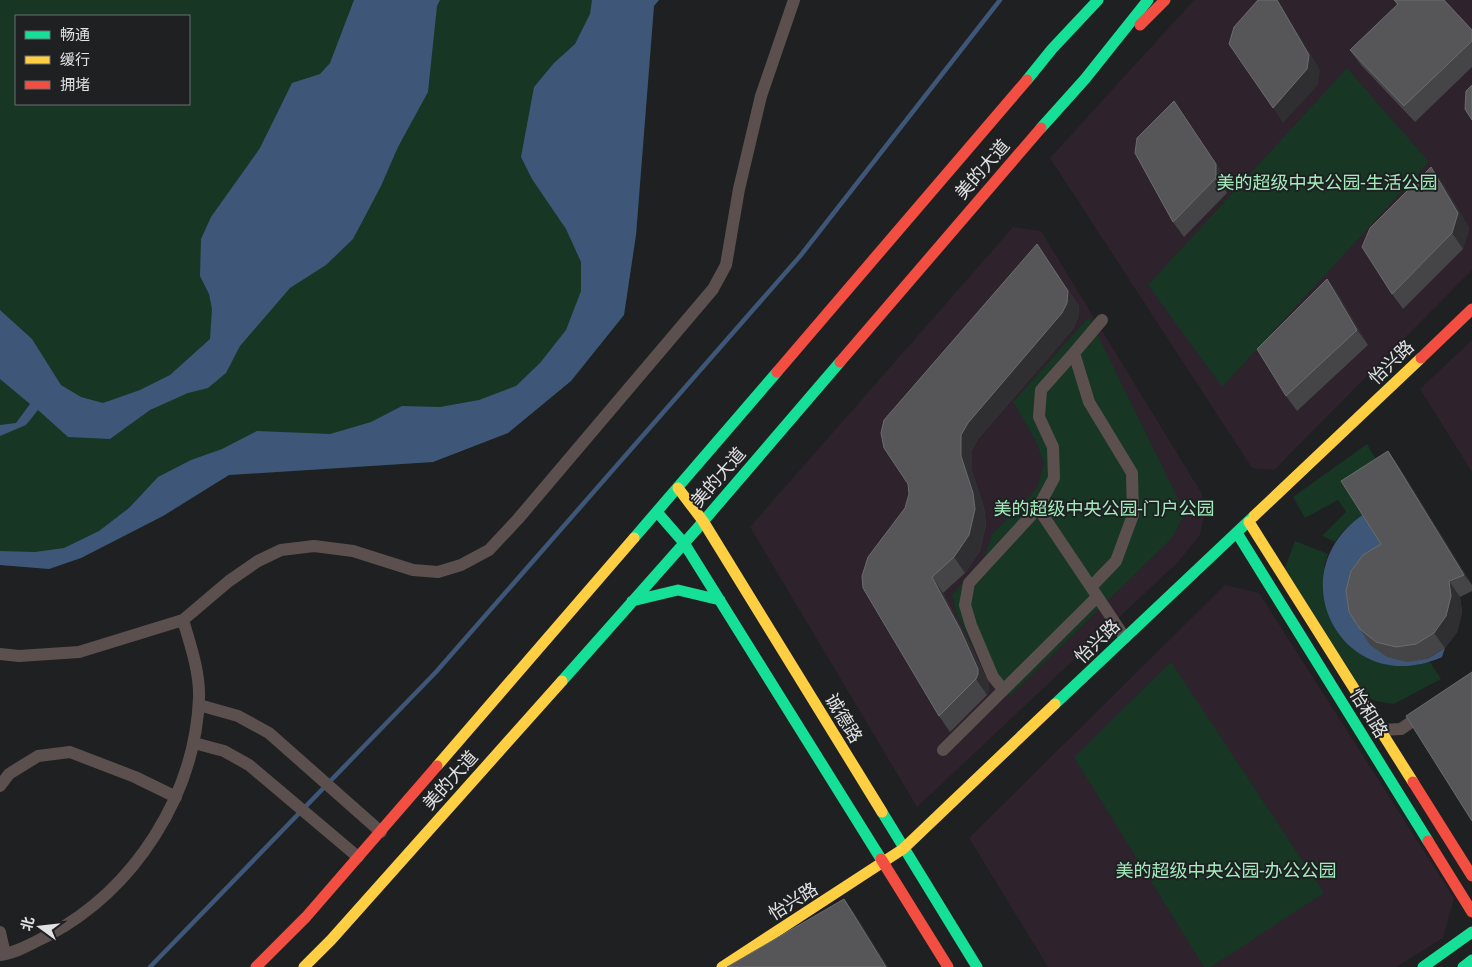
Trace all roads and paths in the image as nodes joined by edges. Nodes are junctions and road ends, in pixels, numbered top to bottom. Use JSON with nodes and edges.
{"nodes":[{"id":1,"x":794,"y":0,"type":"edge"},
{"id":2,"x":1088,"y":0,"type":"edge"},
{"id":3,"x":1098,"y":0,"type":"edge"},
{"id":4,"x":1148,"y":0,"type":"edge"},
{"id":5,"x":1166,"y":0,"type":"edge"},
{"id":6,"x":1052,"y":49,"type":"junction"},
{"id":7,"x":1085,"y":79,"type":"junction"},
{"id":8,"x":1472,"y":309,"type":"edge"},
{"id":9,"x":1102,"y":320,"type":"dead end"},
{"id":10,"x":1074,"y":353,"type":"junction"},
{"id":11,"x":678,"y":488,"type":"junction"},
{"id":12,"x":1038,"y":508,"type":"junction"},
{"id":13,"x":657,"y":512,"type":"junction"},
{"id":14,"x":703,"y":521,"type":"junction"},
{"id":15,"x":1249,"y":522,"type":"junction"},
{"id":16,"x":1237,"y":533,"type":"junction"},
{"id":17,"x":684,"y":543,"type":"junction"},
{"id":18,"x":1094,"y":592,"type":"junction"},
{"id":19,"x":720,"y":600,"type":"junction"},
{"id":20,"x":632,"y":601,"type":"junction"},
{"id":21,"x":183,"y":620,"type":"junction"},
{"id":22,"x":1126,"y":638,"type":"junction"},
{"id":23,"x":0,"y":654,"type":"edge"},
{"id":24,"x":1003,"y":689,"type":"junction"},
{"id":25,"x":198,"y":705,"type":"junction"},
{"id":26,"x":1434,"y":706,"type":"edge"},
{"id":27,"x":1401,"y":729,"type":"junction"},
{"id":28,"x":1381,"y":730,"type":"junction"},
{"id":29,"x":194,"y":743,"type":"junction"},
{"id":30,"x":943,"y":750,"type":"dead end"},
{"id":31,"x":1394,"y":752,"type":"junction"},
{"id":32,"x":0,"y":786,"type":"edge"},
{"id":33,"x":176,"y":797,"type":"junction"},
{"id":34,"x":380,"y":832,"type":"junction"},
{"id":35,"x":903,"y":849,"type":"junction"},
{"id":36,"x":358,"y":857,"type":"junction"},
{"id":37,"x":883,"y":864,"type":"junction"},
{"id":38,"x":1472,"y":876,"type":"edge"},
{"id":39,"x":1472,"y":912,"type":"edge"},
{"id":40,"x":0,"y":932,"type":"edge"},
{"id":41,"x":1472,"y":932,"type":"edge"},
{"id":42,"x":2,"y":954,"type":"edge"},
{"id":43,"x":1472,"y":960,"type":"edge"},
{"id":44,"x":256,"y":967,"type":"edge"},
{"id":45,"x":304,"y":967,"type":"edge"},
{"id":46,"x":722,"y":967,"type":"edge"},
{"id":47,"x":948,"y":967,"type":"edge"},
{"id":48,"x":977,"y":967,"type":"edge"},
{"id":49,"x":1423,"y":967,"type":"edge"},
{"id":50,"x":1463,"y":967,"type":"edge"}],
"edges":[{"from":1,"to":21,"type":"street"},
{"from":2,"to":6,"type":"main road"},
{"from":3,"to":6,"type":"main road","name":"美的大道"},
{"from":4,"to":7,"type":"main road","name":"美的大道"},
{"from":5,"to":7,"type":"main road"},
{"from":6,"to":11,"type":"main road","name":"美的大道"},
{"from":7,"to":14,"type":"main road","name":"美的大道"},
{"from":8,"to":15,"type":"main road","name":"怡兴路"},
{"from":9,"to":10,"type":"street"},
{"from":10,"to":12,"type":"street"},
{"from":10,"to":18,"type":"street"},
{"from":11,"to":13,"type":"main road","name":"美的大道"},
{"from":11,"to":14,"type":"main road","name":"诚德路"},
{"from":12,"to":18,"type":"street"},
{"from":12,"to":24,"type":"street"},
{"from":13,"to":17,"type":"main road"},
{"from":13,"to":34,"type":"main road","name":"美的大道"},
{"from":14,"to":17,"type":"main road","name":"美的大道"},
{"from":14,"to":35,"type":"main road","name":"诚德路"},
{"from":15,"to":16,"type":"main road","name":"怡兴路"},
{"from":15,"to":28,"type":"main road","name":"怡和路"},
{"from":16,"to":22,"type":"main road","name":"怡兴路"},
{"from":16,"to":39,"type":"main road","name":"怡和路"},
{"from":17,"to":19,"type":"main road"},
{"from":17,"to":20,"type":"main road","name":"美的大道"},
{"from":18,"to":22,"type":"street"},
{"from":18,"to":24,"type":"street"},
{"from":19,"to":20,"type":"main road"},
{"from":19,"to":37,"type":"main road"},
{"from":20,"to":45,"type":"main road","name":"美的大道"},
{"from":21,"to":23,"type":"street"},
{"from":21,"to":25,"type":"street"},
{"from":22,"to":35,"type":"main road","name":"怡兴路"},
{"from":24,"to":30,"type":"street"},
{"from":25,"to":29,"type":"street"},
{"from":25,"to":34,"type":"street"},
{"from":26,"to":27,"type":"street"},
{"from":27,"to":28,"type":"street"},
{"from":27,"to":31,"type":"street"},
{"from":28,"to":31,"type":"main road","name":"怡和路"},
{"from":29,"to":33,"type":"street"},
{"from":29,"to":36,"type":"street"},
{"from":31,"to":38,"type":"main road","name":"怡和路"},
{"from":32,"to":33,"type":"street"},
{"from":33,"to":42,"type":"street"},
{"from":34,"to":36,"type":"main road","name":"美的大道"},
{"from":35,"to":37,"type":"main road","name":"怡兴路"},
{"from":35,"to":48,"type":"main road","name":"诚德路"},
{"from":36,"to":44,"type":"main road","name":"美的大道"},
{"from":37,"to":46,"type":"main road","name":"怡兴路"},
{"from":37,"to":47,"type":"main road"},
{"from":40,"to":42,"type":"street"},
{"from":41,"to":49,"type":"main road"},
{"from":43,"to":50,"type":"main road"}]}
